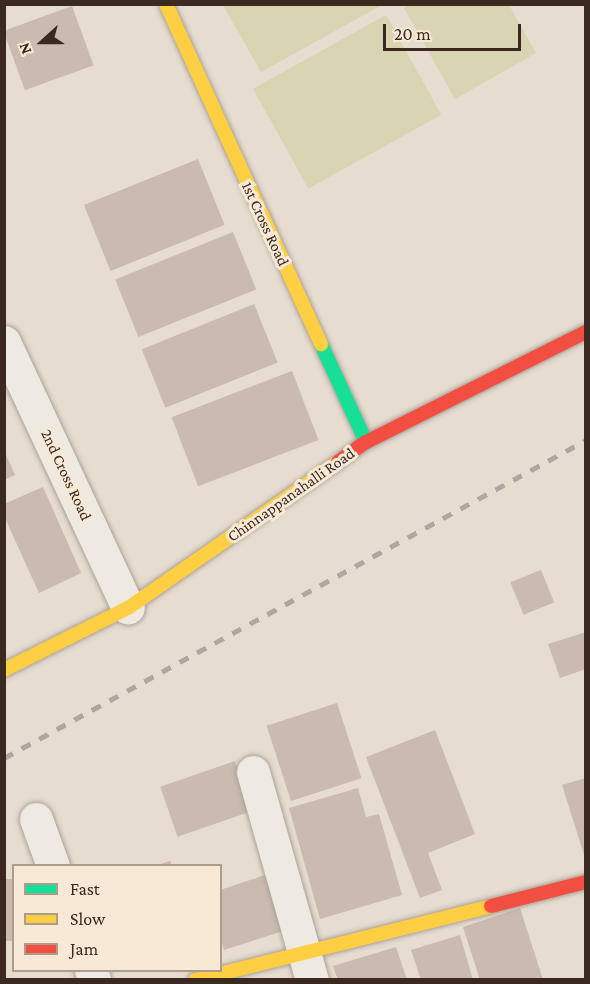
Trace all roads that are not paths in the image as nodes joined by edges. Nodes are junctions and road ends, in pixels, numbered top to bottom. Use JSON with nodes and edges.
{"nodes":[{"id":1,"x":166,"y":4,"type":"edge"},
{"id":2,"x":585,"y":332,"type":"edge"},
{"id":3,"x":4,"y":342,"type":"edge"},
{"id":4,"x":366,"y":442,"type":"junction"},
{"id":5,"x":128,"y":608,"type":"junction"},
{"id":6,"x":4,"y":670,"type":"edge"},
{"id":7,"x":253,"y":772,"type":"dead end"},
{"id":8,"x":36,"y":819,"type":"dead end"},
{"id":9,"x":52,"y":864,"type":"edge"},
{"id":10,"x":585,"y":882,"type":"edge"},
{"id":11,"x":308,"y":966,"type":"edge"},
{"id":12,"x":195,"y":980,"type":"edge"}],
"edges":[{"from":1,"to":4,"type":"street","name":"1st Cross Road"},
{"from":2,"to":4,"type":"street","name":"Chinnappanahalli Road"},
{"from":3,"to":5,"type":"street","name":"2nd Cross Road"},
{"from":4,"to":5,"type":"street","name":"Chinnappanahalli Road"},
{"from":5,"to":6,"type":"street","name":"Chinnappanahalli Road"},
{"from":7,"to":11,"type":"street"},
{"from":8,"to":9,"type":"street"},
{"from":10,"to":11,"type":"street"},
{"from":11,"to":12,"type":"street"}]}
